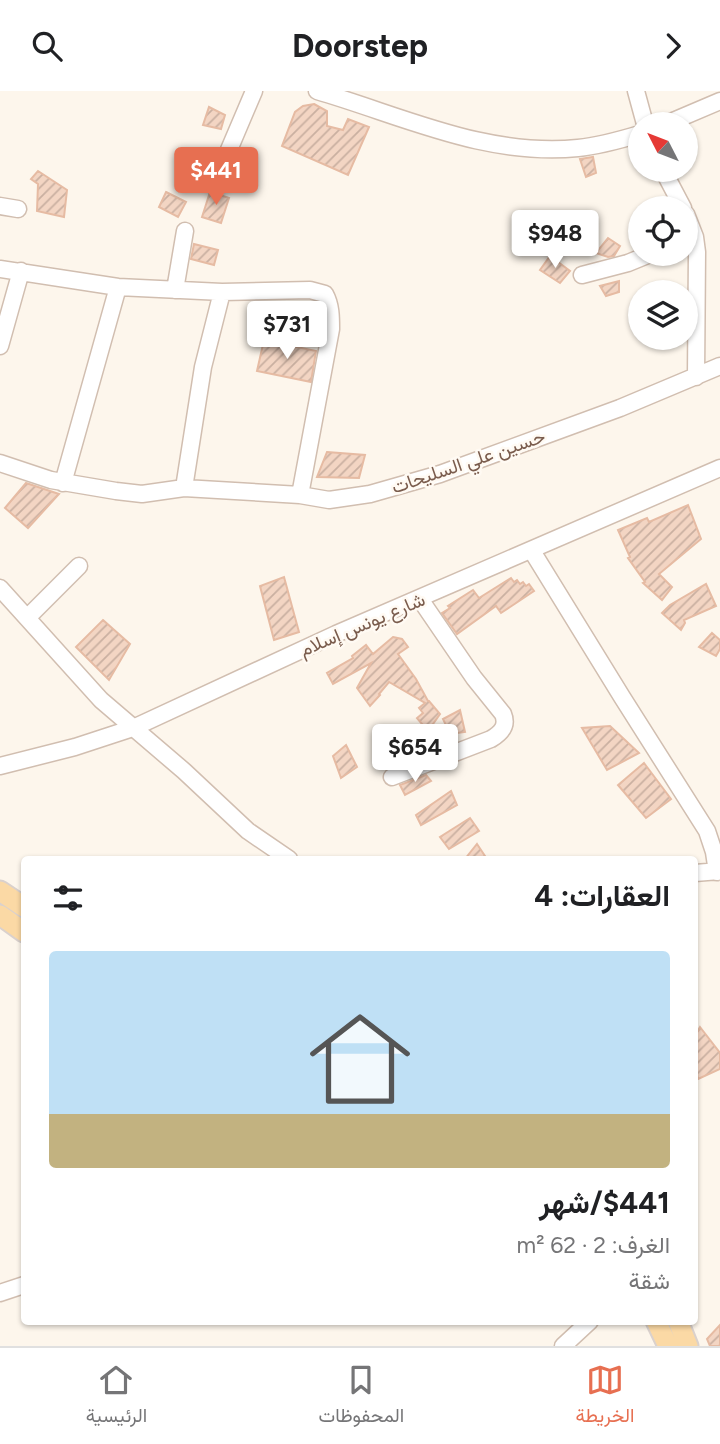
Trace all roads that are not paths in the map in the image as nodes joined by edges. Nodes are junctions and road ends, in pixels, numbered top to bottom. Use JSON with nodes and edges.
{"nodes":[{"id":1,"x":254,"y":91,"type":"edge"},
{"id":2,"x":317,"y":91,"type":"edge"},
{"id":3,"x":636,"y":91,"type":"edge"},
{"id":4,"x":720,"y":101,"type":"edge"},
{"id":5,"x":642,"y":112,"type":"edge"},
{"id":6,"x":694,"y":112,"type":"edge"},
{"id":7,"x":628,"y":137,"type":"edge"},
{"id":8,"x":217,"y":178,"type":"dead end"},
{"id":9,"x":0,"y":206,"type":"edge"},
{"id":10,"x":19,"y":209,"type":"dead end"},
{"id":11,"x":185,"y":232,"type":"dead end"},
{"id":12,"x":628,"y":263,"type":"edge"},
{"id":13,"x":698,"y":266,"type":"edge"},
{"id":14,"x":0,"y":269,"type":"edge"},
{"id":15,"x":21,"y":271,"type":"junction"},
{"id":16,"x":582,"y":275,"type":"dead end"},
{"id":17,"x":118,"y":287,"type":"junction"},
{"id":18,"x":175,"y":290,"type":"junction"},
{"id":19,"x":222,"y":292,"type":"junction"},
{"id":20,"x":0,"y":346,"type":"edge"},
{"id":21,"x":720,"y":366,"type":"edge"},
{"id":22,"x":696,"y":377,"type":"junction"},
{"id":23,"x":0,"y":463,"type":"edge"},
{"id":24,"x":720,"y":468,"type":"edge"},
{"id":25,"x":64,"y":483,"type":"junction"},
{"id":26,"x":184,"y":488,"type":"junction"},
{"id":27,"x":300,"y":495,"type":"junction"},
{"id":28,"x":532,"y":551,"type":"junction"},
{"id":29,"x":79,"y":566,"type":"dead end"},
{"id":30,"x":0,"y":588,"type":"edge"},
{"id":31,"x":420,"y":599,"type":"junction"},
{"id":32,"x":27,"y":618,"type":"junction"},
{"id":33,"x":133,"y":728,"type":"junction"},
{"id":34,"x":0,"y":765,"type":"edge"},
{"id":35,"x":392,"y":776,"type":"dead end"},
{"id":36,"x":285,"y":856,"type":"edge"},
{"id":37,"x":719,"y":871,"type":"edge"},
{"id":38,"x":698,"y":873,"type":"edge"},
{"id":39,"x":0,"y":891,"type":"edge"},
{"id":40,"x":21,"y":905,"type":"edge"},
{"id":41,"x":0,"y":915,"type":"edge"},
{"id":42,"x":21,"y":930,"type":"edge"},
{"id":43,"x":21,"y":1286,"type":"edge"},
{"id":44,"x":0,"y":1293,"type":"edge"},
{"id":45,"x":586,"y":1325,"type":"edge"},
{"id":46,"x":658,"y":1325,"type":"edge"},
{"id":47,"x":680,"y":1325,"type":"edge"},
{"id":48,"x":563,"y":1346,"type":"edge"},
{"id":49,"x":668,"y":1346,"type":"edge"},
{"id":50,"x":688,"y":1346,"type":"edge"}],
"edges":[{"from":1,"to":8,"type":"street"},
{"from":2,"to":7,"type":"street"},
{"from":3,"to":5,"type":"street"},
{"from":4,"to":6,"type":"street"},
{"from":9,"to":10,"type":"street"},
{"from":11,"to":18,"type":"street"},
{"from":12,"to":16,"type":"street"},
{"from":13,"to":22,"type":"street"},
{"from":14,"to":15,"type":"street"},
{"from":15,"to":17,"type":"street"},
{"from":15,"to":20,"type":"street"},
{"from":17,"to":18,"type":"street"},
{"from":17,"to":25,"type":"street"},
{"from":18,"to":19,"type":"street"},
{"from":19,"to":26,"type":"street"},
{"from":19,"to":27,"type":"street"},
{"from":21,"to":22,"type":"street","name":"حسين علي السليحات"},
{"from":22,"to":27,"type":"street","name":"حسين علي السليحات"},
{"from":23,"to":25,"type":"street","name":"حسين علي السليحات"},
{"from":24,"to":28,"type":"street","name":"شارع يونس إسلام"},
{"from":25,"to":26,"type":"street","name":"حسين علي السليحات"},
{"from":26,"to":27,"type":"street","name":"حسين علي السليحات"},
{"from":28,"to":31,"type":"street","name":"شارع يونس إسلام"},
{"from":28,"to":37,"type":"street"},
{"from":29,"to":32,"type":"street"},
{"from":30,"to":32,"type":"street"},
{"from":31,"to":33,"type":"street","name":"شارع يونس إسلام"},
{"from":31,"to":35,"type":"street"},
{"from":32,"to":33,"type":"street"},
{"from":33,"to":34,"type":"street","name":"شارع يونس إسلام"},
{"from":33,"to":36,"type":"street"},
{"from":37,"to":38,"type":"street"},
{"from":39,"to":40,"type":"main road"},
{"from":41,"to":42,"type":"main road"},
{"from":43,"to":44,"type":"street"},
{"from":45,"to":48,"type":"street"},
{"from":46,"to":49,"type":"main road"},
{"from":47,"to":50,"type":"main road"}]}
